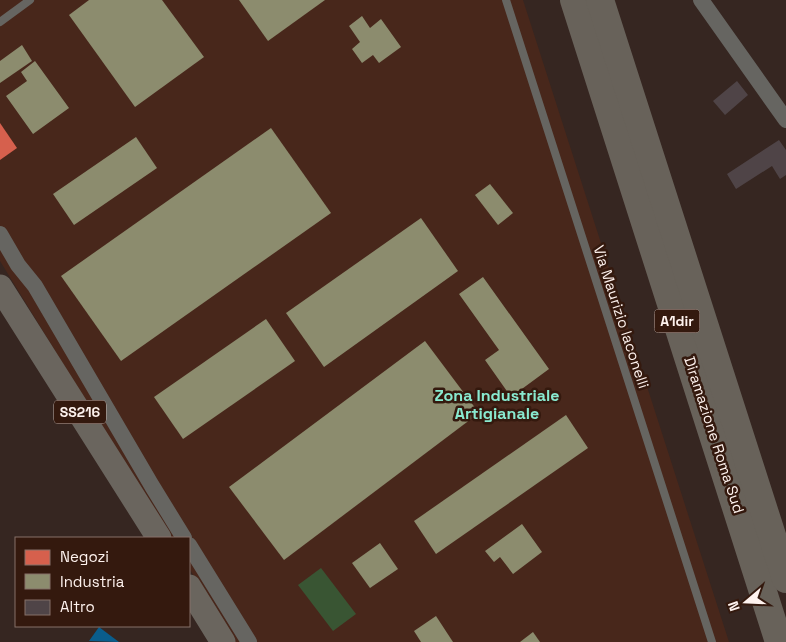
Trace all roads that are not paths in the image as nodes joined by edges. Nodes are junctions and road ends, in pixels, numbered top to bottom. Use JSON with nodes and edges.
{"nodes":[{"id":1,"x":30,"y":0,"type":"edge"},
{"id":2,"x":506,"y":0,"type":"edge"},
{"id":3,"x":574,"y":0,"type":"edge"},
{"id":4,"x":600,"y":0,"type":"edge"},
{"id":5,"x":701,"y":0,"type":"edge"},
{"id":6,"x":0,"y":22,"type":"edge"},
{"id":7,"x":786,"y":120,"type":"edge"},
{"id":8,"x":0,"y":234,"type":"edge"},
{"id":9,"x":0,"y":287,"type":"edge"},
{"id":10,"x":158,"y":537,"type":"edge"},
{"id":11,"x":183,"y":537,"type":"edge"},
{"id":12,"x":190,"y":547,"type":"edge"},
{"id":13,"x":786,"y":579,"type":"edge"},
{"id":14,"x":190,"y":589,"type":"edge"},
{"id":15,"x":223,"y":642,"type":"edge"},
{"id":16,"x":249,"y":642,"type":"edge"},
{"id":17,"x":712,"y":642,"type":"edge"},
{"id":18,"x":780,"y":642,"type":"edge"}],
"edges":[{"from":1,"to":6,"type":"lane"},
{"from":2,"to":17,"type":"lane","name":"Via Maurizio Iaconelli"},
{"from":3,"to":18,"type":"highway","name":"Diramazione Roma Sud","number":"A1dir"},
{"from":4,"to":13,"type":"highway","name":"Diramazione Roma Sud","number":"A1dir"},
{"from":5,"to":7,"type":"street"},
{"from":8,"to":11,"type":"street"},
{"from":9,"to":10,"type":"main road","number":"SS216"},
{"from":12,"to":16,"type":"street"},
{"from":14,"to":15,"type":"main road"}]}
